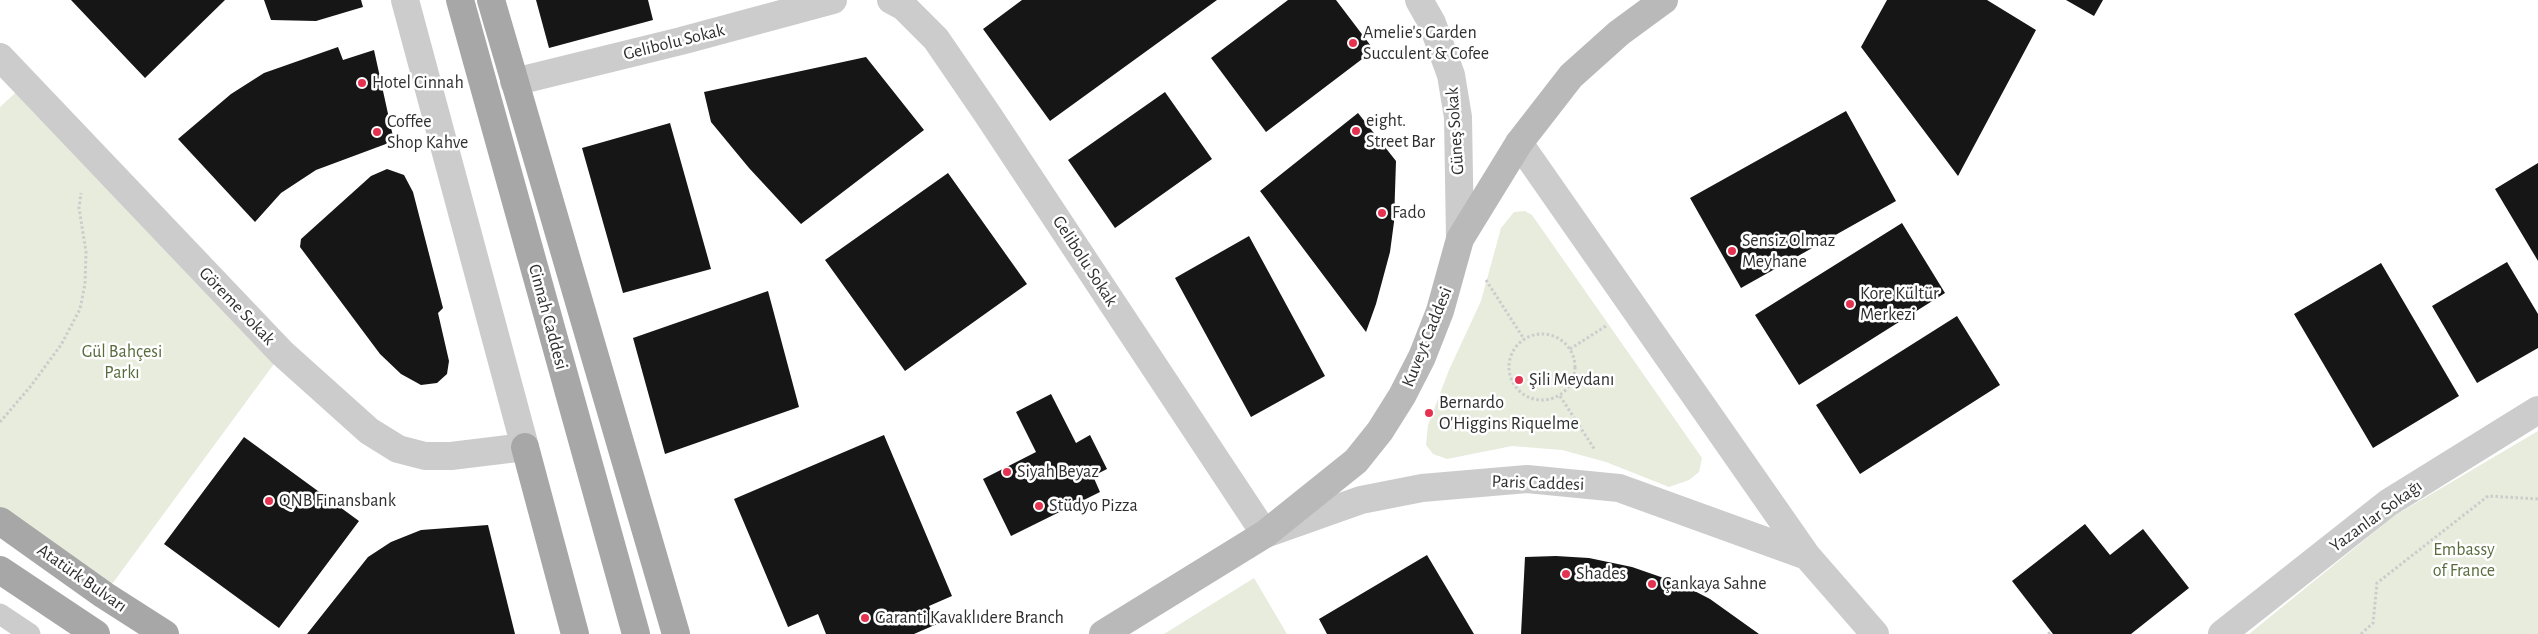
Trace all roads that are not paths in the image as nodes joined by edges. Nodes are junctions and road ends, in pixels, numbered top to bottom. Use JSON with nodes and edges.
{"nodes":[{"id":1,"x":405,"y":0,"type":"edge"},
{"id":2,"x":460,"y":0,"type":"edge"},
{"id":3,"x":491,"y":0,"type":"edge"},
{"id":4,"x":833,"y":0,"type":"edge"},
{"id":5,"x":891,"y":0,"type":"edge"},
{"id":6,"x":1419,"y":0,"type":"edge"},
{"id":7,"x":1664,"y":0,"type":"edge"},
{"id":8,"x":0,"y":57,"type":"edge"},
{"id":9,"x":514,"y":82,"type":"junction"},
{"id":10,"x":1519,"y":143,"type":"junction"},
{"id":11,"x":1460,"y":239,"type":"junction"},
{"id":12,"x":2538,"y":410,"type":"edge"},
{"id":13,"x":525,"y":447,"type":"junction"},
{"id":14,"x":0,"y":521,"type":"edge"},
{"id":15,"x":1265,"y":534,"type":"junction"},
{"id":16,"x":1807,"y":556,"type":"junction"},
{"id":17,"x":0,"y":570,"type":"edge"},
{"id":18,"x":663,"y":595,"type":"junction"},
{"id":19,"x":0,"y":614,"type":"edge"},
{"id":20,"x":30,"y":634,"type":"edge"},
{"id":21,"x":96,"y":634,"type":"edge"},
{"id":22,"x":165,"y":634,"type":"edge"},
{"id":23,"x":575,"y":634,"type":"edge"},
{"id":24,"x":636,"y":634,"type":"edge"},
{"id":25,"x":676,"y":634,"type":"edge"},
{"id":26,"x":697,"y":634,"type":"edge"},
{"id":27,"x":1103,"y":634,"type":"edge"},
{"id":28,"x":1875,"y":634,"type":"edge"},
{"id":29,"x":2222,"y":634,"type":"edge"}],
"edges":[{"from":1,"to":13,"type":"street"},
{"from":2,"to":24,"type":"main road","name":"Cinnah Caddesi"},
{"from":3,"to":9,"type":"main road"},
{"from":4,"to":9,"type":"street","name":"Gelibolu Sokak"},
{"from":5,"to":15,"type":"street","name":"Gelibolu Sokak"},
{"from":6,"to":11,"type":"street","name":"Güneş Sokak"},
{"from":7,"to":10,"type":"main road","name":"Kuveyt Caddesi"},
{"from":8,"to":13,"type":"street","name":"Göreme Sokak"},
{"from":9,"to":18,"type":"main road"},
{"from":10,"to":11,"type":"main road","name":"Kuveyt Caddesi"},
{"from":10,"to":16,"type":"street","name":"Paris Caddesi"},
{"from":11,"to":15,"type":"main road","name":"Kuveyt Caddesi"},
{"from":12,"to":29,"type":"street","name":"Yazanlar Sokağı"},
{"from":13,"to":23,"type":"main road"},
{"from":14,"to":22,"type":"main road","name":"Atatürk Bulvarı"},
{"from":15,"to":16,"type":"street","name":"Paris Caddesi"},
{"from":15,"to":27,"type":"main road","name":"Kuveyt Caddesi"},
{"from":16,"to":28,"type":"street","name":"Paris Caddesi"},
{"from":17,"to":21,"type":"main road"},
{"from":18,"to":25,"type":"main road"},
{"from":18,"to":26,"type":"main road"},
{"from":19,"to":20,"type":"lane"}]}
